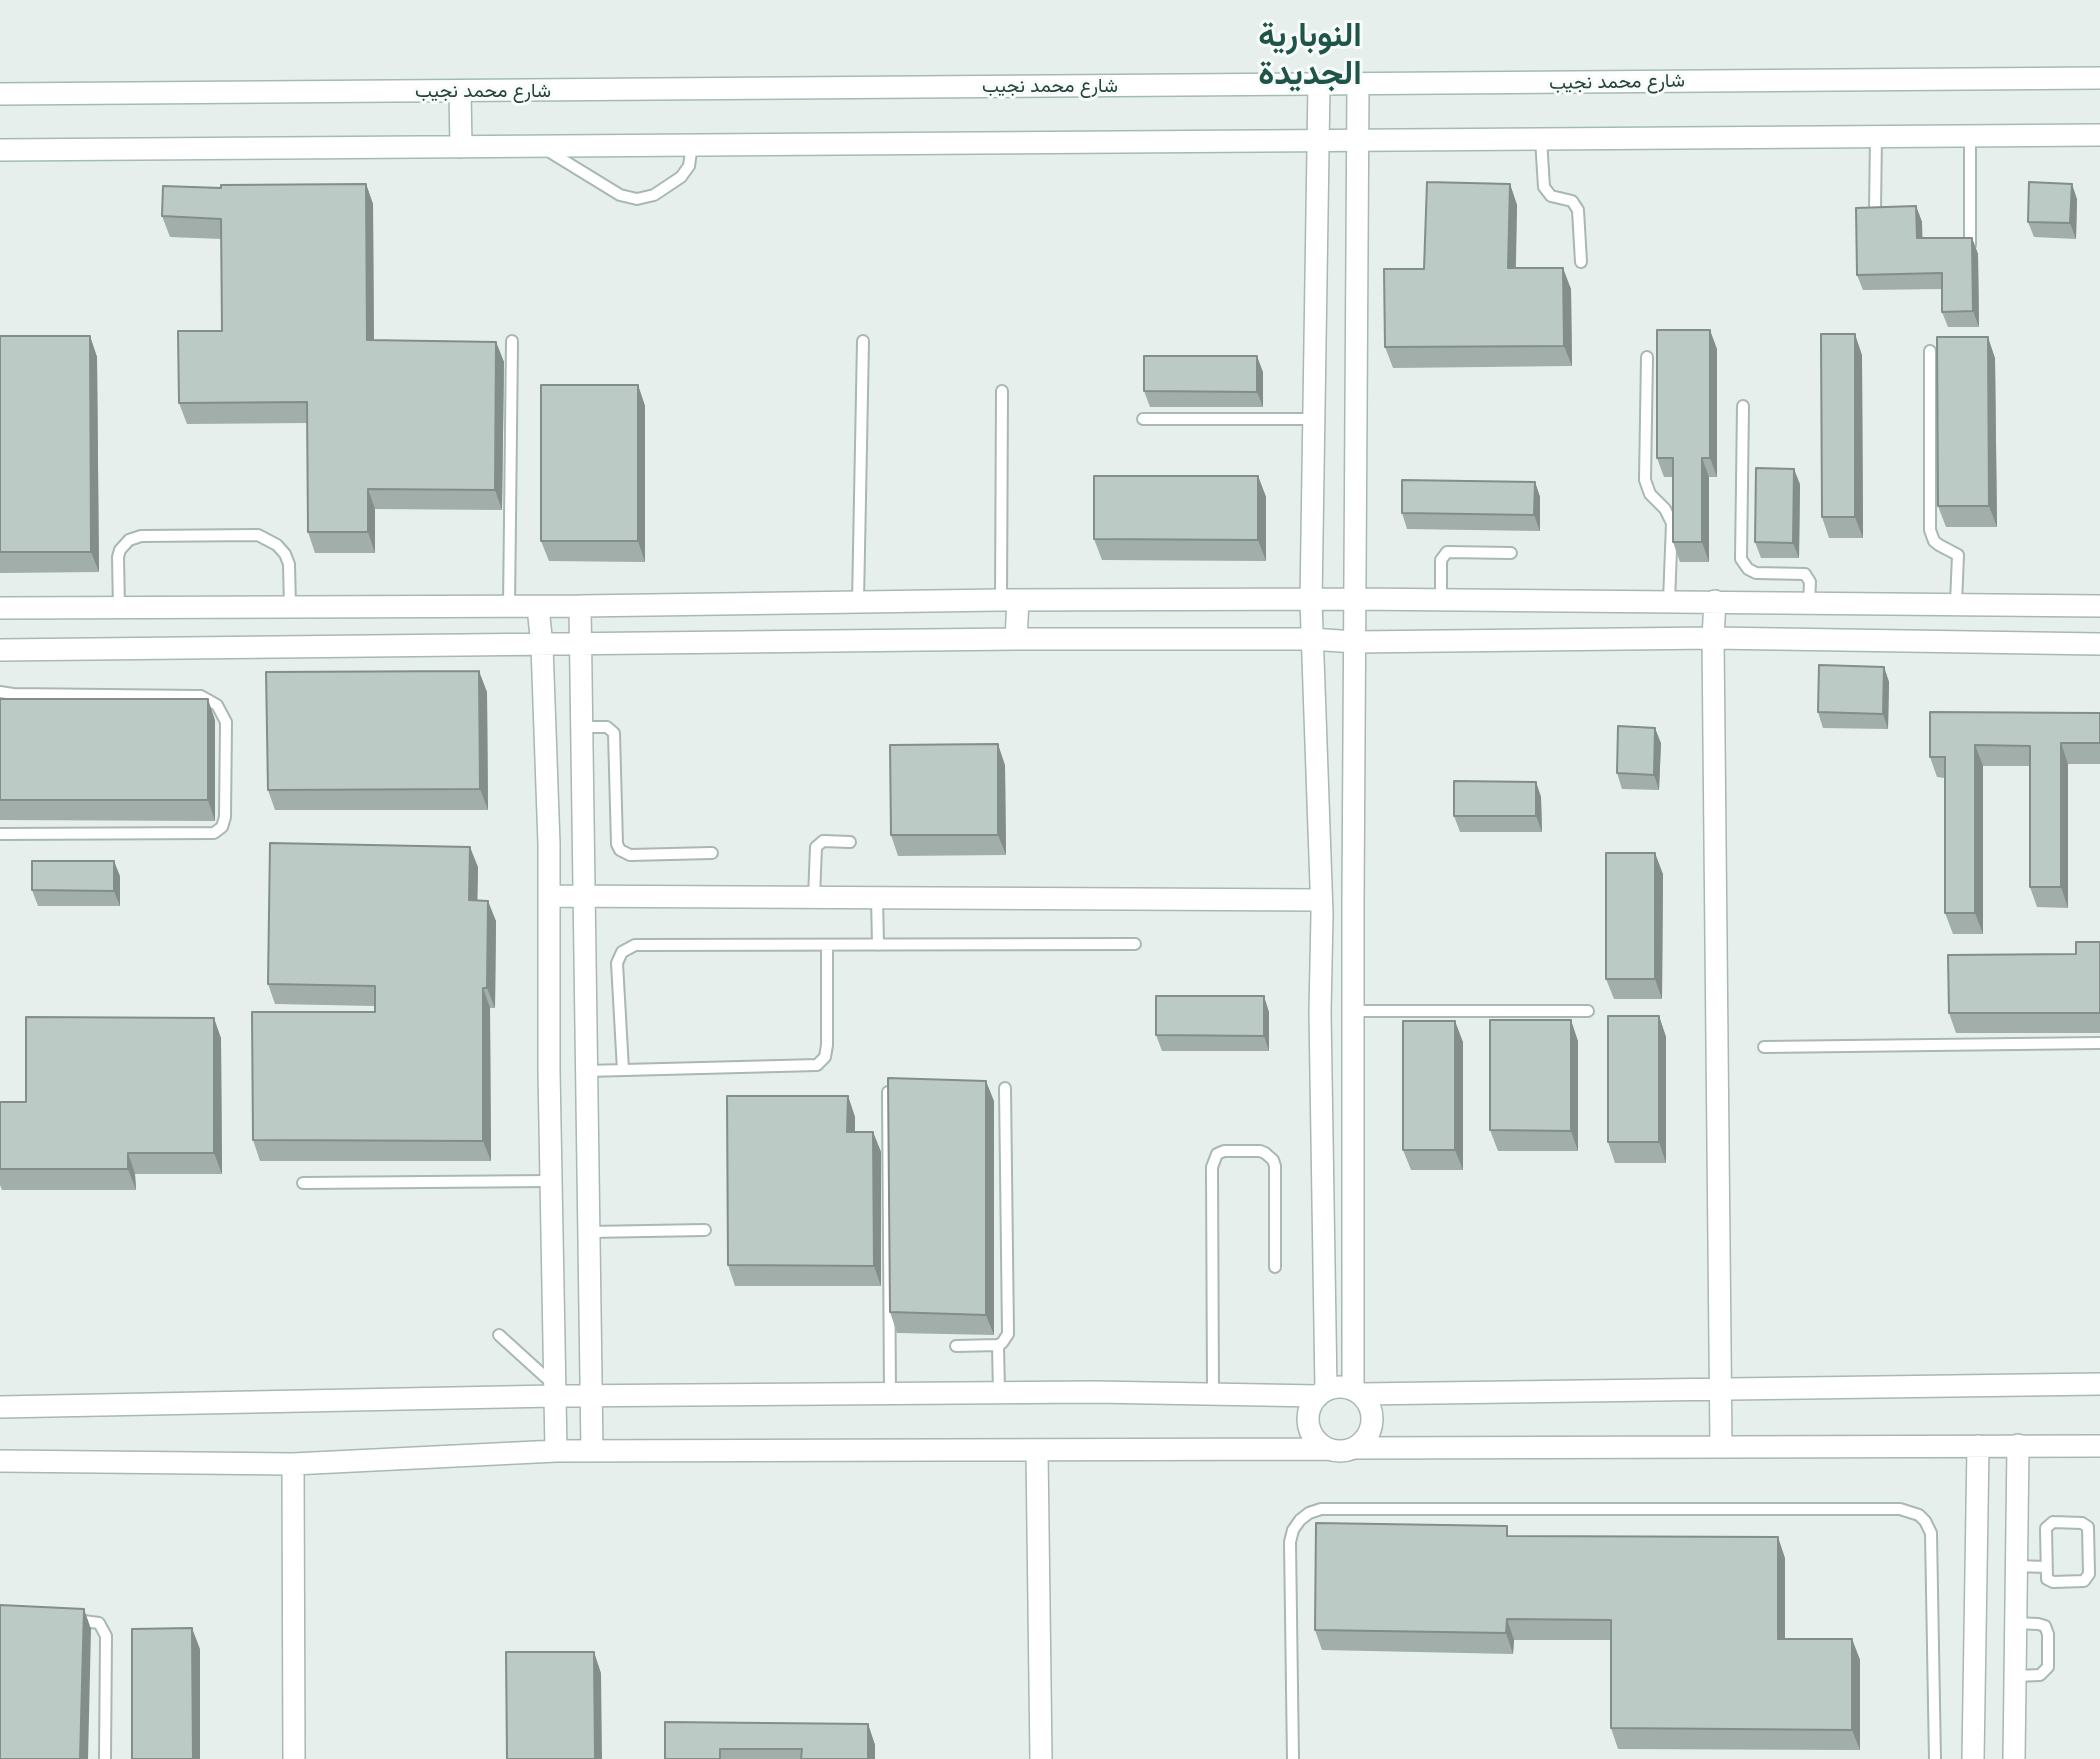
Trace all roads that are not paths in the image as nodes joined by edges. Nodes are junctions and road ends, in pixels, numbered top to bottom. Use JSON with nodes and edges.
{"nodes":[{"id":1,"x":2100,"y":78,"type":"edge"},
{"id":2,"x":1319,"y":84,"type":"junction"},
{"id":3,"x":1358,"y":84,"type":"junction"},
{"id":4,"x":460,"y":91,"type":"junction"},
{"id":5,"x":0,"y":94,"type":"edge"},
{"id":6,"x":1970,"y":135,"type":"junction"},
{"id":7,"x":2100,"y":135,"type":"edge"},
{"id":8,"x":1876,"y":136,"type":"junction"},
{"id":9,"x":1541,"y":139,"type":"junction"},
{"id":10,"x":1358,"y":140,"type":"junction"},
{"id":11,"x":1318,"y":141,"type":"junction"},
{"id":12,"x":692,"y":145,"type":"junction"},
{"id":13,"x":539,"y":146,"type":"junction"},
{"id":14,"x":461,"y":147,"type":"junction"},
{"id":15,"x":0,"y":150,"type":"edge"},
{"id":16,"x":1875,"y":211,"type":"edge"},
{"id":17,"x":1970,"y":245,"type":"edge"},
{"id":18,"x":1581,"y":262,"type":"dead end"},
{"id":19,"x":512,"y":341,"type":"dead end"},
{"id":20,"x":863,"y":341,"type":"dead end"},
{"id":21,"x":1930,"y":351,"type":"dead end"},
{"id":22,"x":1647,"y":357,"type":"dead end"},
{"id":23,"x":1002,"y":391,"type":"dead end"},
{"id":24,"x":1743,"y":406,"type":"dead end"},
{"id":25,"x":1143,"y":419,"type":"dead end"},
{"id":26,"x":1314,"y":419,"type":"junction"},
{"id":27,"x":1511,"y":552,"type":"dead end"},
{"id":28,"x":1355,"y":599,"type":"junction"},
{"id":29,"x":1010,"y":600,"type":"junction"},
{"id":30,"x":1441,"y":600,"type":"junction"},
{"id":31,"x":1311,"y":601,"type":"junction"},
{"id":32,"x":1670,"y":601,"type":"junction"},
{"id":33,"x":1715,"y":601,"type":"junction"},
{"id":34,"x":858,"y":602,"type":"junction"},
{"id":35,"x":1809,"y":602,"type":"junction"},
{"id":36,"x":1956,"y":603,"type":"junction"},
{"id":37,"x":580,"y":606,"type":"junction"},
{"id":38,"x":2100,"y":606,"type":"edge"},
{"id":39,"x":290,"y":607,"type":"junction"},
{"id":40,"x":509,"y":607,"type":"junction"},
{"id":41,"x":538,"y":607,"type":"junction"},
{"id":42,"x":0,"y":608,"type":"edge"},
{"id":43,"x":120,"y":608,"type":"junction"},
{"id":44,"x":1713,"y":638,"type":"junction"},
{"id":45,"x":1016,"y":639,"type":"junction"},
{"id":46,"x":1311,"y":639,"type":"junction"},
{"id":47,"x":1354,"y":642,"type":"junction"},
{"id":48,"x":581,"y":645,"type":"junction"},
{"id":49,"x":2100,"y":645,"type":"edge"},
{"id":50,"x":542,"y":646,"type":"junction"},
{"id":51,"x":0,"y":650,"type":"edge"},
{"id":52,"x":0,"y":692,"type":"edge"},
{"id":53,"x":582,"y":727,"type":"junction"},
{"id":54,"x":0,"y":834,"type":"edge"},
{"id":55,"x":850,"y":842,"type":"dead end"},
{"id":56,"x":712,"y":853,"type":"dead end"},
{"id":57,"x":550,"y":895,"type":"junction"},
{"id":58,"x":584,"y":896,"type":"junction"},
{"id":59,"x":814,"y":897,"type":"junction"},
{"id":60,"x":877,"y":898,"type":"junction"},
{"id":61,"x":1321,"y":900,"type":"junction"},
{"id":62,"x":1135,"y":944,"type":"dead end"},
{"id":63,"x":827,"y":945,"type":"junction"},
{"id":64,"x":878,"y":945,"type":"junction"},
{"id":65,"x":549,"y":1002,"type":"junction"},
{"id":66,"x":586,"y":1003,"type":"junction"},
{"id":67,"x":1354,"y":1011,"type":"junction"},
{"id":68,"x":1588,"y":1011,"type":"dead end"},
{"id":69,"x":1320,"y":1012,"type":"junction"},
{"id":70,"x":2100,"y":1043,"type":"edge"},
{"id":71,"x":1765,"y":1047,"type":"dead end"},
{"id":72,"x":623,"y":1070,"type":"junction"},
{"id":73,"x":549,"y":1071,"type":"junction"},
{"id":74,"x":586,"y":1071,"type":"junction"},
{"id":75,"x":1004,"y":1088,"type":"dead end"},
{"id":76,"x":888,"y":1092,"type":"edge"},
{"id":77,"x":303,"y":1183,"type":"dead end"},
{"id":78,"x":551,"y":1191,"type":"junction"},
{"id":79,"x":589,"y":1201,"type":"junction"},
{"id":80,"x":705,"y":1230,"type":"dead end"},
{"id":81,"x":589,"y":1232,"type":"junction"},
{"id":82,"x":1275,"y":1267,"type":"dead end"},
{"id":83,"x":499,"y":1335,"type":"dead end"},
{"id":84,"x":998,"y":1345,"type":"junction"},
{"id":85,"x":957,"y":1346,"type":"dead end"},
{"id":86,"x":2100,"y":1384,"type":"edge"},
{"id":87,"x":1720,"y":1388,"type":"junction"},
{"id":88,"x":553,"y":1390,"type":"junction"},
{"id":89,"x":1357,"y":1392,"type":"junction"},
{"id":90,"x":999,"y":1393,"type":"junction"},
{"id":91,"x":1213,"y":1393,"type":"junction"},
{"id":92,"x":1322,"y":1393,"type":"junction"},
{"id":93,"x":890,"y":1394,"type":"junction"},
{"id":94,"x":592,"y":1397,"type":"junction"},
{"id":95,"x":0,"y":1407,"type":"edge"},
{"id":96,"x":2018,"y":1445,"type":"junction"},
{"id":97,"x":1978,"y":1446,"type":"junction"},
{"id":98,"x":2100,"y":1446,"type":"edge"},
{"id":99,"x":1721,"y":1447,"type":"junction"},
{"id":100,"x":1355,"y":1448,"type":"junction"},
{"id":101,"x":1328,"y":1449,"type":"junction"},
{"id":102,"x":556,"y":1451,"type":"junction"},
{"id":103,"x":592,"y":1451,"type":"junction"},
{"id":104,"x":1037,"y":1451,"type":"junction"},
{"id":105,"x":0,"y":1461,"type":"edge"},
{"id":106,"x":293,"y":1464,"type":"junction"},
{"id":107,"x":2016,"y":1566,"type":"junction"},
{"id":108,"x":2046,"y":1567,"type":"junction"},
{"id":109,"x":64,"y":1619,"type":"edge"},
{"id":110,"x":2015,"y":1623,"type":"junction"},
{"id":111,"x":2015,"y":1676,"type":"junction"},
{"id":112,"x":104,"y":1759,"type":"edge"},
{"id":113,"x":294,"y":1759,"type":"edge"},
{"id":114,"x":1041,"y":1759,"type":"edge"},
{"id":115,"x":1293,"y":1759,"type":"edge"},
{"id":116,"x":1935,"y":1759,"type":"edge"},
{"id":117,"x":1973,"y":1759,"type":"edge"},
{"id":118,"x":2014,"y":1759,"type":"edge"}],
"edges":[{"from":1,"to":3,"type":"street","name":"شارع محمد نجيب"},
{"from":2,"to":3,"type":"street","name":"شارع محمد نجيب"},
{"from":2,"to":4,"type":"street","name":"شارع محمد نجيب"},
{"from":2,"to":11,"type":"street"},
{"from":3,"to":10,"type":"street"},
{"from":4,"to":5,"type":"street","name":"شارع محمد نجيب"},
{"from":4,"to":14,"type":"street"},
{"from":6,"to":7,"type":"street"},
{"from":6,"to":8,"type":"street"},
{"from":6,"to":17,"type":"lane"},
{"from":8,"to":9,"type":"street"},
{"from":8,"to":16,"type":"lane"},
{"from":9,"to":10,"type":"street"},
{"from":9,"to":18,"type":"lane"},
{"from":10,"to":11,"type":"street"},
{"from":10,"to":28,"type":"street"},
{"from":11,"to":12,"type":"street"},
{"from":11,"to":26,"type":"street"},
{"from":12,"to":13,"type":"street"},
{"from":12,"to":13,"type":"lane"},
{"from":13,"to":14,"type":"street"},
{"from":14,"to":15,"type":"street"},
{"from":19,"to":40,"type":"lane"},
{"from":20,"to":34,"type":"lane"},
{"from":21,"to":36,"type":"lane"},
{"from":22,"to":32,"type":"lane"},
{"from":23,"to":29,"type":"lane"},
{"from":24,"to":35,"type":"lane"},
{"from":25,"to":26,"type":"lane"},
{"from":26,"to":31,"type":"street"},
{"from":27,"to":30,"type":"lane"},
{"from":28,"to":30,"type":"street"},
{"from":28,"to":31,"type":"street"},
{"from":28,"to":47,"type":"street"},
{"from":29,"to":31,"type":"street"},
{"from":29,"to":34,"type":"street"},
{"from":29,"to":45,"type":"street"},
{"from":30,"to":32,"type":"street"},
{"from":31,"to":46,"type":"street"},
{"from":32,"to":33,"type":"street"},
{"from":33,"to":35,"type":"street"},
{"from":33,"to":44,"type":"street"},
{"from":34,"to":37,"type":"street"},
{"from":35,"to":36,"type":"street"},
{"from":36,"to":38,"type":"street"},
{"from":37,"to":41,"type":"street"},
{"from":37,"to":48,"type":"street"},
{"from":39,"to":40,"type":"street"},
{"from":39,"to":43,"type":"street"},
{"from":39,"to":43,"type":"lane"},
{"from":40,"to":41,"type":"street"},
{"from":41,"to":50,"type":"street"},
{"from":42,"to":43,"type":"street"},
{"from":44,"to":47,"type":"street"},
{"from":44,"to":49,"type":"street"},
{"from":44,"to":87,"type":"street"},
{"from":45,"to":46,"type":"street"},
{"from":45,"to":48,"type":"street"},
{"from":46,"to":47,"type":"street"},
{"from":46,"to":61,"type":"street"},
{"from":47,"to":67,"type":"street"},
{"from":48,"to":50,"type":"street"},
{"from":48,"to":53,"type":"street"},
{"from":50,"to":51,"type":"street"},
{"from":50,"to":57,"type":"street"},
{"from":52,"to":54,"type":"lane"},
{"from":53,"to":56,"type":"lane"},
{"from":53,"to":58,"type":"street"},
{"from":55,"to":59,"type":"lane"},
{"from":57,"to":58,"type":"street"},
{"from":57,"to":65,"type":"street"},
{"from":58,"to":59,"type":"street"},
{"from":58,"to":66,"type":"street"},
{"from":59,"to":60,"type":"street"},
{"from":60,"to":61,"type":"street"},
{"from":60,"to":64,"type":"lane"},
{"from":61,"to":69,"type":"street"},
{"from":62,"to":64,"type":"lane"},
{"from":63,"to":64,"type":"lane"},
{"from":63,"to":72,"type":"lane"},
{"from":63,"to":72,"type":"lane"},
{"from":65,"to":66,"type":"street"},
{"from":65,"to":73,"type":"street"},
{"from":66,"to":74,"type":"street"},
{"from":67,"to":68,"type":"lane"},
{"from":67,"to":69,"type":"street"},
{"from":67,"to":89,"type":"street"},
{"from":69,"to":92,"type":"street"},
{"from":70,"to":71,"type":"lane"},
{"from":72,"to":74,"type":"lane"},
{"from":73,"to":74,"type":"street"},
{"from":73,"to":78,"type":"street"},
{"from":74,"to":79,"type":"street"},
{"from":75,"to":84,"type":"lane"},
{"from":76,"to":93,"type":"lane"},
{"from":77,"to":78,"type":"lane"},
{"from":78,"to":79,"type":"street"},
{"from":78,"to":88,"type":"street"},
{"from":79,"to":81,"type":"street"},
{"from":80,"to":81,"type":"lane"},
{"from":81,"to":94,"type":"street"},
{"from":82,"to":91,"type":"lane"},
{"from":83,"to":88,"type":"lane"},
{"from":84,"to":85,"type":"lane"},
{"from":84,"to":90,"type":"lane"},
{"from":86,"to":87,"type":"street"},
{"from":87,"to":89,"type":"street"},
{"from":87,"to":99,"type":"street"},
{"from":88,"to":94,"type":"street"},
{"from":88,"to":95,"type":"street"},
{"from":88,"to":102,"type":"street"},
{"from":89,"to":92,"type":"street"},
{"from":89,"to":100,"type":"street"},
{"from":90,"to":91,"type":"street"},
{"from":90,"to":93,"type":"street"},
{"from":91,"to":92,"type":"street"},
{"from":92,"to":101,"type":"street"},
{"from":93,"to":94,"type":"street"},
{"from":94,"to":103,"type":"street"},
{"from":96,"to":97,"type":"street"},
{"from":96,"to":98,"type":"street"},
{"from":96,"to":107,"type":"street"},
{"from":97,"to":99,"type":"street"},
{"from":97,"to":117,"type":"street"},
{"from":99,"to":100,"type":"street"},
{"from":100,"to":101,"type":"street"},
{"from":101,"to":104,"type":"street"},
{"from":102,"to":103,"type":"street"},
{"from":102,"to":106,"type":"street"},
{"from":103,"to":104,"type":"street"},
{"from":104,"to":114,"type":"street"},
{"from":105,"to":106,"type":"street"},
{"from":106,"to":113,"type":"street"},
{"from":107,"to":108,"type":"lane"},
{"from":107,"to":110,"type":"street"},
{"from":108,"to":108,"type":"lane"},
{"from":109,"to":112,"type":"lane"},
{"from":110,"to":111,"type":"street"},
{"from":110,"to":111,"type":"lane"},
{"from":111,"to":118,"type":"street"},
{"from":115,"to":116,"type":"lane"}]}
